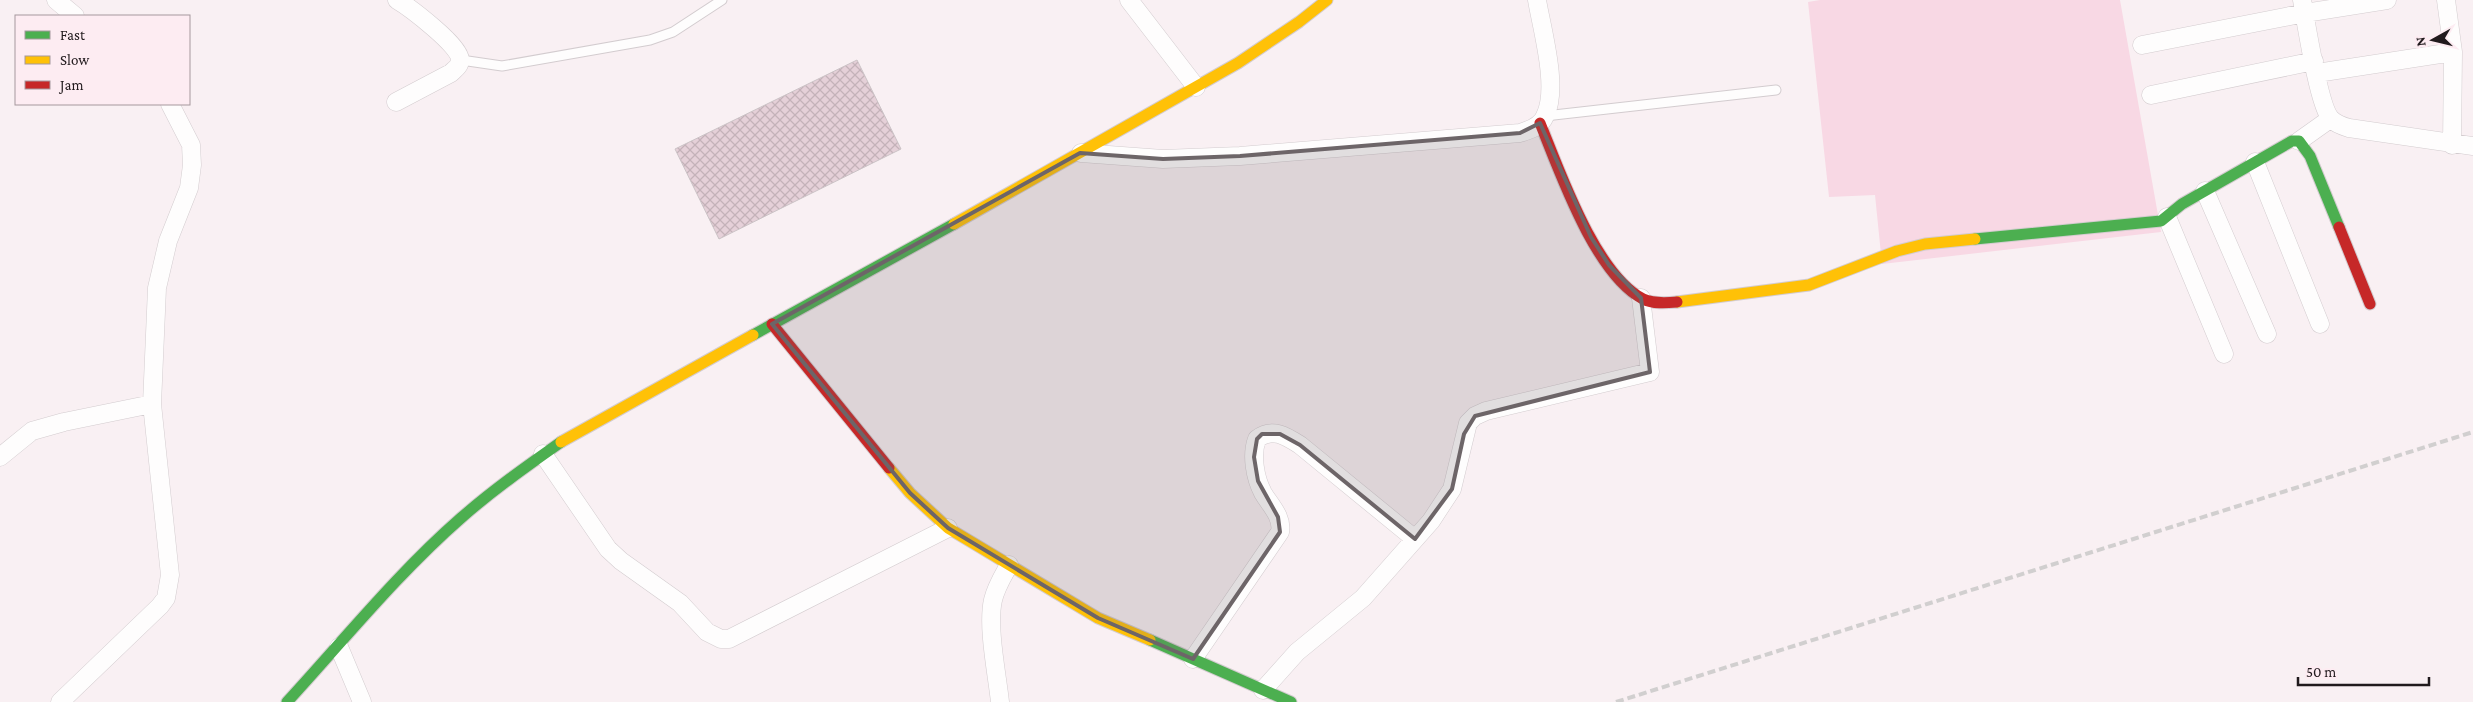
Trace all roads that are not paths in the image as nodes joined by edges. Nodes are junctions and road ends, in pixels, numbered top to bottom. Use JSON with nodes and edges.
{"nodes":[{"id":1,"x":56,"y":0,"type":"edge"},
{"id":2,"x":397,"y":0,"type":"edge"},
{"id":3,"x":722,"y":0,"type":"edge"},
{"id":4,"x":1129,"y":0,"type":"edge"},
{"id":5,"x":1327,"y":0,"type":"edge"},
{"id":6,"x":1537,"y":0,"type":"edge"},
{"id":7,"x":2387,"y":0,"type":"edge"},
{"id":8,"x":2446,"y":0,"type":"edge"},
{"id":9,"x":2303,"y":7,"type":"edge"},
{"id":10,"x":74,"y":15,"type":"edge"},
{"id":11,"x":2142,"y":45,"type":"dead end"},
{"id":12,"x":2453,"y":52,"type":"junction"},
{"id":13,"x":461,"y":60,"type":"junction"},
{"id":14,"x":2315,"y":67,"type":"junction"},
{"id":15,"x":1196,"y":87,"type":"junction"},
{"id":16,"x":1776,"y":90,"type":"dead end"},
{"id":17,"x":2152,"y":95,"type":"dead end"},
{"id":18,"x":396,"y":102,"type":"dead end"},
{"id":19,"x":171,"y":105,"type":"edge"},
{"id":20,"x":2330,"y":119,"type":"junction"},
{"id":21,"x":1543,"y":120,"type":"junction"},
{"id":22,"x":2299,"y":141,"type":"junction"},
{"id":23,"x":2452,"y":144,"type":"junction"},
{"id":24,"x":2473,"y":146,"type":"edge"},
{"id":25,"x":1080,"y":153,"type":"junction"},
{"id":26,"x":2255,"y":162,"type":"junction"},
{"id":27,"x":2205,"y":191,"type":"junction"},
{"id":28,"x":2167,"y":216,"type":"junction"},
{"id":29,"x":1641,"y":298,"type":"junction"},
{"id":30,"x":2370,"y":304,"type":"dead end"},
{"id":31,"x":772,"y":324,"type":"junction"},
{"id":32,"x":2320,"y":324,"type":"dead end"},
{"id":33,"x":2267,"y":334,"type":"dead end"},
{"id":34,"x":2224,"y":354,"type":"dead end"},
{"id":35,"x":152,"y":404,"type":"junction"},
{"id":36,"x":543,"y":454,"type":"junction"},
{"id":37,"x":0,"y":457,"type":"edge"},
{"id":38,"x":948,"y":528,"type":"junction"},
{"id":39,"x":1415,"y":539,"type":"junction"},
{"id":40,"x":1009,"y":564,"type":"junction"},
{"id":41,"x":338,"y":647,"type":"junction"},
{"id":42,"x":1193,"y":659,"type":"junction"},
{"id":43,"x":1264,"y":690,"type":"junction"},
{"id":44,"x":60,"y":702,"type":"edge"},
{"id":45,"x":287,"y":702,"type":"edge"},
{"id":46,"x":362,"y":702,"type":"edge"},
{"id":47,"x":1000,"y":702,"type":"edge"},
{"id":48,"x":1291,"y":702,"type":"edge"}],
"edges":[{"from":1,"to":10,"type":"street"},
{"from":2,"to":13,"type":"street"},
{"from":3,"to":13,"type":"lane"},
{"from":4,"to":15,"type":"street"},
{"from":5,"to":15,"type":"main road"},
{"from":6,"to":21,"type":"street"},
{"from":7,"to":9,"type":"street"},
{"from":8,"to":12,"type":"street"},
{"from":9,"to":11,"type":"street"},
{"from":9,"to":14,"type":"street"},
{"from":12,"to":14,"type":"street"},
{"from":12,"to":23,"type":"street"},
{"from":13,"to":18,"type":"street"},
{"from":14,"to":17,"type":"street"},
{"from":14,"to":20,"type":"street"},
{"from":15,"to":25,"type":"main road"},
{"from":16,"to":21,"type":"lane"},
{"from":19,"to":35,"type":"street"},
{"from":20,"to":22,"type":"street"},
{"from":20,"to":23,"type":"street"},
{"from":21,"to":25,"type":"street"},
{"from":21,"to":29,"type":"main road"},
{"from":22,"to":26,"type":"main road"},
{"from":22,"to":30,"type":"main road"},
{"from":23,"to":24,"type":"street"},
{"from":25,"to":31,"type":"main road"},
{"from":26,"to":27,"type":"main road"},
{"from":26,"to":32,"type":"street"},
{"from":27,"to":28,"type":"main road"},
{"from":27,"to":33,"type":"street"},
{"from":28,"to":29,"type":"main road"},
{"from":28,"to":34,"type":"street"},
{"from":29,"to":39,"type":"street"},
{"from":31,"to":36,"type":"main road"},
{"from":31,"to":38,"type":"main road"},
{"from":35,"to":37,"type":"street"},
{"from":35,"to":44,"type":"street"},
{"from":36,"to":38,"type":"street"},
{"from":36,"to":41,"type":"main road"},
{"from":38,"to":40,"type":"main road"},
{"from":39,"to":42,"type":"street"},
{"from":39,"to":43,"type":"street"},
{"from":40,"to":42,"type":"main road"},
{"from":40,"to":47,"type":"street"},
{"from":41,"to":45,"type":"main road"},
{"from":41,"to":46,"type":"street"},
{"from":42,"to":43,"type":"main road"},
{"from":43,"to":48,"type":"main road"}]}
